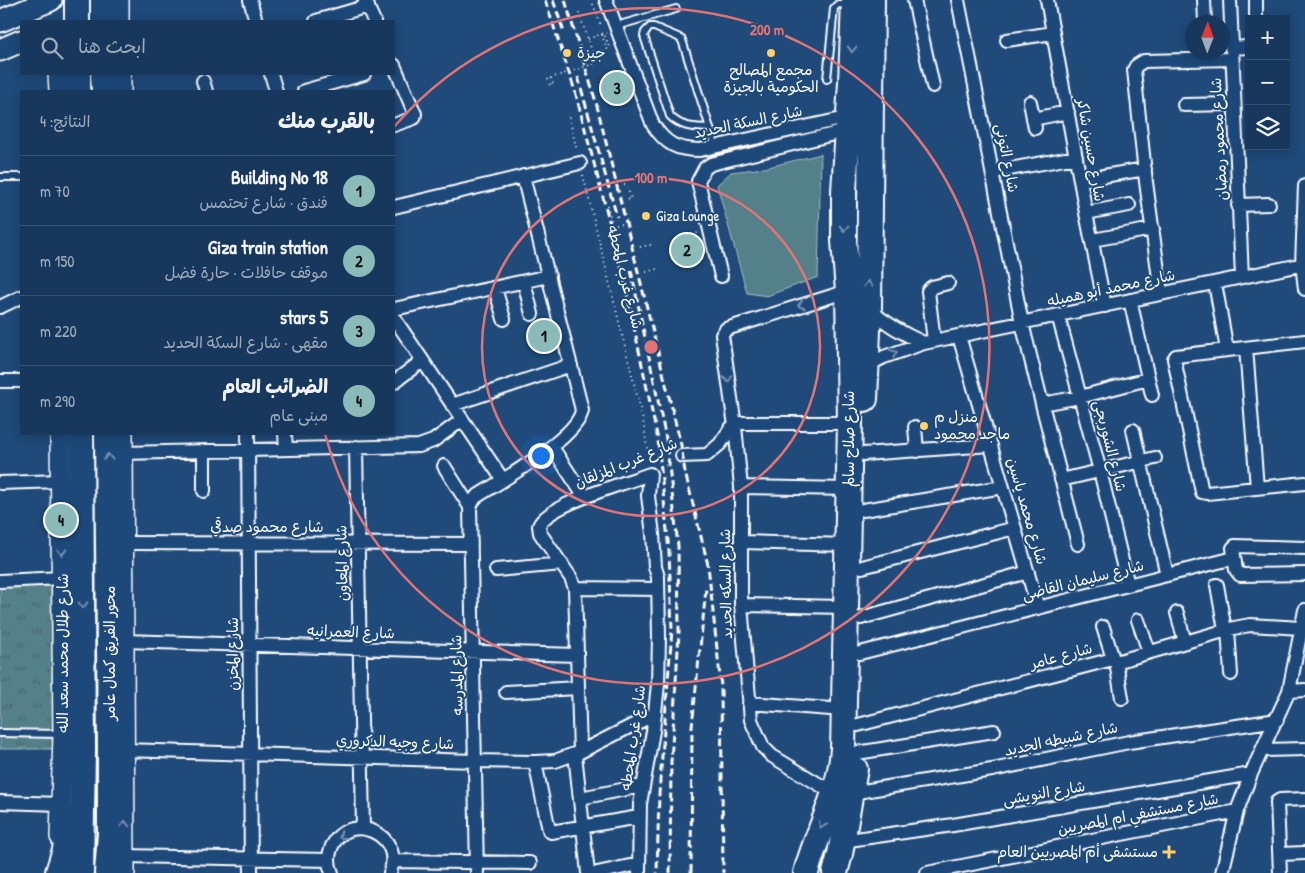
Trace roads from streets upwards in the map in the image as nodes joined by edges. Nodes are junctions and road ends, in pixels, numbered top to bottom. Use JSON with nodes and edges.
{"nodes":[{"id":1,"x":51,"y":0,"type":"edge"},
{"id":2,"x":77,"y":0,"type":"edge"},
{"id":3,"x":102,"y":0,"type":"edge"},
{"id":4,"x":119,"y":0,"type":"edge"},
{"id":5,"x":250,"y":0,"type":"edge"},
{"id":6,"x":606,"y":0,"type":"edge"},
{"id":7,"x":914,"y":0,"type":"edge"},
{"id":8,"x":958,"y":0,"type":"edge"},
{"id":9,"x":1047,"y":0,"type":"edge"},
{"id":10,"x":1204,"y":0,"type":"edge"},
{"id":11,"x":1230,"y":0,"type":"edge"},
{"id":12,"x":1256,"y":0,"type":"edge"},
{"id":13,"x":860,"y":2,"type":"edge"},
{"id":14,"x":366,"y":3,"type":"edge"},
{"id":15,"x":1205,"y":15,"type":"edge"},
{"id":16,"x":1256,"y":15,"type":"dead end"},
{"id":17,"x":3,"y":16,"type":"edge"},
{"id":18,"x":77,"y":20,"type":"edge"},
{"id":19,"x":103,"y":20,"type":"edge"},
{"id":20,"x":120,"y":20,"type":"edge"},
{"id":21,"x":256,"y":20,"type":"edge"},
{"id":22,"x":319,"y":20,"type":"edge"},
{"id":23,"x":374,"y":20,"type":"edge"},
{"id":24,"x":1053,"y":33,"type":"junction"},
{"id":25,"x":1007,"y":40,"type":"dead end"},
{"id":26,"x":20,"y":41,"type":"edge"},
{"id":27,"x":1245,"y":48,"type":"edge"},
{"id":28,"x":0,"y":50,"type":"edge"},
{"id":29,"x":1232,"y":53,"type":"junction"},
{"id":30,"x":1185,"y":58,"type":"edge"},
{"id":31,"x":395,"y":68,"type":"edge"},
{"id":32,"x":58,"y":75,"type":"edge"},
{"id":33,"x":78,"y":75,"type":"edge"},
{"id":34,"x":103,"y":75,"type":"edge"},
{"id":35,"x":121,"y":75,"type":"edge"},
{"id":36,"x":271,"y":75,"type":"edge"},
{"id":37,"x":360,"y":75,"type":"edge"},
{"id":38,"x":933,"y":86,"type":"dead end"},
{"id":39,"x":59,"y":90,"type":"edge"},
{"id":40,"x":78,"y":90,"type":"edge"},
{"id":41,"x":104,"y":90,"type":"edge"},
{"id":42,"x":121,"y":90,"type":"edge"},
{"id":43,"x":276,"y":90,"type":"edge"},
{"id":44,"x":308,"y":90,"type":"edge"},
{"id":45,"x":1030,"y":102,"type":"dead end"},
{"id":46,"x":1234,"y":104,"type":"junction"},
{"id":47,"x":1184,"y":105,"type":"dead end"},
{"id":48,"x":1068,"y":112,"type":"junction"},
{"id":49,"x":871,"y":113,"type":"junction"},
{"id":50,"x":847,"y":124,"type":"junction"},
{"id":51,"x":395,"y":126,"type":"edge"},
{"id":52,"x":1076,"y":157,"type":"junction"},
{"id":53,"x":580,"y":162,"type":"road end"},
{"id":54,"x":1145,"y":169,"type":"junction"},
{"id":55,"x":993,"y":172,"type":"junction"},
{"id":56,"x":523,"y":176,"type":"junction"},
{"id":57,"x":1080,"y":180,"type":"junction"},
{"id":58,"x":1305,"y":186,"type":"edge"},
{"id":59,"x":1270,"y":204,"type":"dead end"},
{"id":60,"x":1128,"y":205,"type":"dead end"},
{"id":61,"x":1238,"y":205,"type":"junction"},
{"id":62,"x":395,"y":208,"type":"edge"},
{"id":63,"x":1086,"y":213,"type":"junction"},
{"id":64,"x":1153,"y":229,"type":"junction"},
{"id":65,"x":868,"y":231,"type":"junction"},
{"id":66,"x":1092,"y":240,"type":"junction"},
{"id":67,"x":1304,"y":264,"type":"edge"},
{"id":68,"x":549,"y":276,"type":"junction"},
{"id":69,"x":721,"y":276,"type":"dead end"},
{"id":70,"x":1242,"y":277,"type":"junction"},
{"id":71,"x":524,"y":282,"type":"junction"},
{"id":72,"x":948,"y":283,"type":"dead end"},
{"id":73,"x":1215,"y":283,"type":"junction"},
{"id":74,"x":495,"y":288,"type":"junction"},
{"id":75,"x":1305,"y":289,"type":"edge"},
{"id":76,"x":848,"y":291,"type":"junction"},
{"id":77,"x":1161,"y":293,"type":"junction"},
{"id":78,"x":20,"y":298,"type":"edge"},
{"id":79,"x":1130,"y":300,"type":"junction"},
{"id":80,"x":1105,"y":306,"type":"junction"},
{"id":81,"x":0,"y":307,"type":"edge"},
{"id":82,"x":395,"y":309,"type":"edge"},
{"id":83,"x":869,"y":309,"type":"junction"},
{"id":84,"x":532,"y":314,"type":"dead end"},
{"id":85,"x":1058,"y":315,"type":"junction"},
{"id":86,"x":504,"y":319,"type":"dead end"},
{"id":87,"x":395,"y":320,"type":"edge"},
{"id":88,"x":1022,"y":323,"type":"junction"},
{"id":89,"x":959,"y":336,"type":"junction"},
{"id":90,"x":1305,"y":341,"type":"edge"},
{"id":91,"x":929,"y":342,"type":"junction"},
{"id":92,"x":1246,"y":348,"type":"junction"},
{"id":93,"x":1227,"y":350,"type":"junction"},
{"id":94,"x":422,"y":361,"type":"junction"},
{"id":95,"x":571,"y":365,"type":"junction"},
{"id":96,"x":866,"y":366,"type":"junction"},
{"id":97,"x":1148,"y":378,"type":"junction"},
{"id":98,"x":0,"y":381,"type":"edge"},
{"id":99,"x":20,"y":381,"type":"edge"},
{"id":100,"x":395,"y":381,"type":"edge"},
{"id":101,"x":1152,"y":395,"type":"dead end"},
{"id":102,"x":1080,"y":397,"type":"junction"},
{"id":103,"x":1042,"y":404,"type":"junction"},
{"id":104,"x":452,"y":405,"type":"junction"},
{"id":105,"x":462,"y":420,"type":"junction"},
{"id":106,"x":850,"y":424,"type":"junction"},
{"id":107,"x":735,"y":426,"type":"junction"},
{"id":108,"x":915,"y":427,"type":"dead end"},
{"id":109,"x":1133,"y":430,"type":"dead end"},
{"id":110,"x":60,"y":435,"type":"edge"},
{"id":111,"x":81,"y":435,"type":"edge"},
{"id":112,"x":108,"y":435,"type":"edge"},
{"id":113,"x":123,"y":435,"type":"edge"},
{"id":114,"x":248,"y":435,"type":"edge"},
{"id":115,"x":285,"y":435,"type":"edge"},
{"id":116,"x":991,"y":445,"type":"junction"},
{"id":117,"x":356,"y":447,"type":"junction"},
{"id":118,"x":552,"y":448,"type":"junction"},
{"id":119,"x":286,"y":449,"type":"junction"},
{"id":120,"x":248,"y":450,"type":"junction"},
{"id":121,"x":204,"y":451,"type":"junction"},
{"id":122,"x":917,"y":451,"type":"junction"},
{"id":123,"x":124,"y":454,"type":"junction"},
{"id":124,"x":863,"y":454,"type":"junction"},
{"id":125,"x":682,"y":456,"type":"road end"},
{"id":126,"x":1155,"y":458,"type":"dead end"},
{"id":127,"x":1142,"y":462,"type":"junction"},
{"id":128,"x":444,"y":466,"type":"dead end"},
{"id":129,"x":1100,"y":471,"type":"junction"},
{"id":130,"x":650,"y":474,"type":"joint"},
{"id":131,"x":502,"y":480,"type":"junction"},
{"id":132,"x":1061,"y":480,"type":"junction"},
{"id":133,"x":61,"y":481,"type":"junction"},
{"id":134,"x":0,"y":483,"type":"edge"},
{"id":135,"x":1305,"y":483,"type":"edge"},
{"id":136,"x":741,"y":487,"type":"junction"},
{"id":137,"x":1003,"y":487,"type":"junction"},
{"id":138,"x":1256,"y":488,"type":"junction"},
{"id":139,"x":849,"y":489,"type":"junction"},
{"id":140,"x":204,"y":491,"type":"dead end"},
{"id":141,"x":584,"y":496,"type":"junction"},
{"id":142,"x":470,"y":507,"type":"junction"},
{"id":143,"x":863,"y":510,"type":"junction"},
{"id":144,"x":1015,"y":528,"type":"junction"},
{"id":145,"x":741,"y":542,"type":"junction"},
{"id":146,"x":124,"y":543,"type":"junction"},
{"id":147,"x":249,"y":543,"type":"junction"},
{"id":148,"x":358,"y":543,"type":"junction"},
{"id":149,"x":471,"y":544,"type":"junction"},
{"id":150,"x":1078,"y":544,"type":"dead end"},
{"id":151,"x":848,"y":546,"type":"junction"},
{"id":152,"x":1305,"y":548,"type":"edge"},
{"id":153,"x":1234,"y":558,"type":"junction"},
{"id":154,"x":562,"y":564,"type":"junction"},
{"id":155,"x":862,"y":567,"type":"junction"},
{"id":156,"x":496,"y":570,"type":"dead end"},
{"id":157,"x":1028,"y":572,"type":"junction"},
{"id":158,"x":1305,"y":574,"type":"edge"},
{"id":159,"x":1167,"y":575,"type":"junction"},
{"id":160,"x":62,"y":578,"type":"junction"},
{"id":161,"x":0,"y":581,"type":"edge"},
{"id":162,"x":658,"y":583,"type":"junction"},
{"id":163,"x":1128,"y":585,"type":"junction"},
{"id":164,"x":1217,"y":585,"type":"dead end"},
{"id":165,"x":575,"y":588,"type":"junction"},
{"id":166,"x":741,"y":605,"type":"junction"},
{"id":167,"x":1038,"y":608,"type":"junction"},
{"id":168,"x":1305,"y":610,"type":"edge"},
{"id":169,"x":853,"y":612,"type":"junction"},
{"id":170,"x":1177,"y":613,"type":"dead end"},
{"id":171,"x":1138,"y":620,"type":"dead end"},
{"id":172,"x":1104,"y":627,"type":"dead end"},
{"id":173,"x":1227,"y":630,"type":"junction"},
{"id":174,"x":1302,"y":632,"type":"edge"},
{"id":175,"x":124,"y":641,"type":"junction"},
{"id":176,"x":1185,"y":642,"type":"junction"},
{"id":177,"x":249,"y":645,"type":"junction"},
{"id":178,"x":360,"y":648,"type":"junction"},
{"id":179,"x":473,"y":652,"type":"junction"},
{"id":180,"x":1149,"y":652,"type":"junction"},
{"id":181,"x":860,"y":653,"type":"junction"},
{"id":182,"x":578,"y":655,"type":"junction"},
{"id":183,"x":1115,"y":660,"type":"junction"},
{"id":184,"x":83,"y":667,"type":"junction"},
{"id":185,"x":1231,"y":674,"type":"dead end"},
{"id":186,"x":578,"y":688,"type":"junction"},
{"id":187,"x":1305,"y":690,"type":"edge"},
{"id":188,"x":1289,"y":691,"type":"junction"},
{"id":189,"x":506,"y":692,"type":"dead end"},
{"id":190,"x":1122,"y":698,"type":"dead end"},
{"id":191,"x":749,"y":703,"type":"junction"},
{"id":192,"x":655,"y":714,"type":"junction"},
{"id":193,"x":851,"y":718,"type":"junction"},
{"id":194,"x":1277,"y":720,"type":"junction"},
{"id":195,"x":994,"y":731,"type":"dead end"},
{"id":196,"x":1305,"y":749,"type":"edge"},
{"id":197,"x":124,"y":750,"type":"junction"},
{"id":198,"x":1262,"y":750,"type":"junction"},
{"id":199,"x":578,"y":753,"type":"junction"},
{"id":200,"x":857,"y":753,"type":"junction"},
{"id":201,"x":250,"y":754,"type":"junction"},
{"id":202,"x":362,"y":757,"type":"junction"},
{"id":203,"x":475,"y":761,"type":"junction"},
{"id":204,"x":534,"y":762,"type":"junction"},
{"id":205,"x":1251,"y":774,"type":"junction"},
{"id":206,"x":642,"y":786,"type":"junction"},
{"id":207,"x":843,"y":793,"type":"junction"},
{"id":208,"x":580,"y":798,"type":"junction"},
{"id":209,"x":1305,"y":798,"type":"edge"},
{"id":210,"x":0,"y":802,"type":"edge"},
{"id":211,"x":61,"y":804,"type":"junction"},
{"id":212,"x":1237,"y":811,"type":"junction"},
{"id":213,"x":640,"y":817,"type":"junction"},
{"id":214,"x":583,"y":827,"type":"junction"},
{"id":215,"x":363,"y":828,"type":"junction"},
{"id":216,"x":842,"y":840,"type":"junction"},
{"id":217,"x":813,"y":848,"type":"junction"},
{"id":218,"x":1305,"y":853,"type":"edge"},
{"id":219,"x":1280,"y":854,"type":"junction"},
{"id":220,"x":251,"y":859,"type":"junction"},
{"id":221,"x":329,"y":860,"type":"junction"},
{"id":222,"x":530,"y":863,"type":"dead end"},
{"id":223,"x":125,"y":865,"type":"edge"},
{"id":224,"x":391,"y":867,"type":"edge"},
{"id":225,"x":477,"y":868,"type":"edge"},
{"id":226,"x":639,"y":868,"type":"edge"},
{"id":227,"x":58,"y":873,"type":"edge"},
{"id":228,"x":81,"y":873,"type":"edge"},
{"id":229,"x":107,"y":873,"type":"edge"},
{"id":230,"x":251,"y":873,"type":"edge"},
{"id":231,"x":332,"y":873,"type":"edge"},
{"id":232,"x":588,"y":873,"type":"edge"},
{"id":233,"x":597,"y":873,"type":"edge"},
{"id":234,"x":806,"y":873,"type":"edge"},
{"id":235,"x":830,"y":873,"type":"edge"},
{"id":236,"x":835,"y":873,"type":"edge"},
{"id":237,"x":927,"y":873,"type":"edge"},
{"id":238,"x":1222,"y":873,"type":"edge"},
{"id":239,"x":1280,"y":873,"type":"edge"}],
"edges":[{"from":1,"to":17,"type":"main road"},
{"from":2,"to":18,"type":"highway"},
{"from":3,"to":19,"type":"highway"},
{"from":4,"to":20,"type":"main road"},
{"from":5,"to":21,"type":"street"},
{"from":6,"to":50,"type":"street","name":"شارع السكة الحديد"},
{"from":7,"to":38,"type":"street"},
{"from":8,"to":55,"type":"street","name":"شارع التونى"},
{"from":9,"to":24,"type":"street","name":"شارع حسين شاكر"},
{"from":10,"to":15,"type":"street"},
{"from":11,"to":29,"type":"street","name":"شارع محمود رمضان"},
{"from":12,"to":16,"type":"street"},
{"from":13,"to":49,"type":"highway","name":"شارع صلاح سالم"},
{"from":13,"to":50,"type":"highway","name":"شارع صلاح سالم","one_way":true},
{"from":14,"to":22,"type":"street"},
{"from":14,"to":23,"type":"street"},
{"from":24,"to":25,"type":"street"},
{"from":24,"to":48,"type":"street","name":"شارع حسين شاكر"},
{"from":26,"to":28,"type":"main road"},
{"from":27,"to":29,"type":"street"},
{"from":29,"to":46,"type":"street","name":"شارع محمود رمضان"},
{"from":30,"to":54,"type":"street"},
{"from":31,"to":51,"type":"street"},
{"from":32,"to":39,"type":"main road"},
{"from":33,"to":40,"type":"highway"},
{"from":34,"to":41,"type":"highway"},
{"from":35,"to":42,"type":"main road"},
{"from":36,"to":43,"type":"street"},
{"from":37,"to":44,"type":"street"},
{"from":45,"to":48,"type":"street"},
{"from":46,"to":47,"type":"street"},
{"from":46,"to":61,"type":"street","name":"شارع محمود رمضان"},
{"from":48,"to":52,"type":"street","name":"شارع حسين شاكر"},
{"from":49,"to":50,"type":"street","name":"شارع السكة الحديد"},
{"from":49,"to":65,"type":"highway","name":"شارع صلاح سالم"},
{"from":50,"to":65,"type":"highway"},
{"from":50,"to":69,"type":"street"},
{"from":50,"to":76,"type":"highway","name":"شارع صلاح سالم","one_way":true},
{"from":52,"to":55,"type":"street"},
{"from":52,"to":57,"type":"street","name":"شارع حسين شاكر"},
{"from":53,"to":56,"type":"street"},
{"from":54,"to":57,"type":"street"},
{"from":54,"to":64,"type":"street"},
{"from":55,"to":88,"type":"street","name":"شارع التونى"},
{"from":56,"to":62,"type":"street"},
{"from":56,"to":68,"type":"street"},
{"from":57,"to":63,"type":"street","name":"شارع حسين شاكر"},
{"from":58,"to":67,"type":"street"},
{"from":59,"to":61,"type":"street"},
{"from":60,"to":63,"type":"street"},
{"from":61,"to":70,"type":"street","name":"شارع محمود رمضان"},
{"from":63,"to":66,"type":"street","name":"شارع حسين شاكر"},
{"from":64,"to":66,"type":"street"},
{"from":64,"to":77,"type":"street"},
{"from":83,"to":65,"type":"highway","name":"شارع صلاح سالم","one_way":true},
{"from":66,"to":80,"type":"street","name":"شارع حسين شاكر"},
{"from":67,"to":70,"type":"street","name":"شارع محمد أبو هميله"},
{"from":67,"to":75,"type":"street"},
{"from":68,"to":71,"type":"street"},
{"from":68,"to":95,"type":"street"},
{"from":70,"to":73,"type":"street","name":"شارع محمد أبو هميله"},
{"from":71,"to":74,"type":"street"},
{"from":71,"to":84,"type":"street"},
{"from":72,"to":91,"type":"street"},
{"from":73,"to":77,"type":"street","name":"شارع محمد أبو هميله"},
{"from":73,"to":93,"type":"street"},
{"from":74,"to":82,"type":"street"},
{"from":74,"to":86,"type":"street"},
{"from":76,"to":106,"type":"highway","name":"شارع صلاح سالم"},
{"from":76,"to":107,"type":"street","name":"شارع السكه الحديد","one_way":true},
{"from":77,"to":79,"type":"street","name":"شارع محمد أبو هميله"},
{"from":78,"to":81,"type":"street"},
{"from":79,"to":80,"type":"street","name":"شارع محمد أبو هميله"},
{"from":79,"to":97,"type":"street"},
{"from":80,"to":85,"type":"street","name":"شارع محمد أبو هميله"},
{"from":83,"to":91,"type":"street"},
{"from":83,"to":96,"type":"highway","name":"شارع صلاح سالم"},
{"from":85,"to":88,"type":"street","name":"شارع محمد أبو هميله"},
{"from":85,"to":102,"type":"street","name":"شارع الشوربجى"},
{"from":87,"to":94,"type":"street"},
{"from":88,"to":89,"type":"street","name":"شارع محمد أبو هميله"},
{"from":88,"to":103,"type":"street","name":"شارع التونى"},
{"from":89,"to":91,"type":"street","name":"شارع محمد أبو هميله"},
{"from":89,"to":116,"type":"street","name":"شارع محمد ياسين"},
{"from":90,"to":92,"type":"street"},
{"from":96,"to":91,"type":"street","name":"شارع محمد أبو هميله","one_way":true},
{"from":92,"to":93,"type":"street"},
{"from":92,"to":138,"type":"street"},
{"from":93,"to":138,"type":"street"},
{"from":94,"to":100,"type":"street"},
{"from":94,"to":104,"type":"street"},
{"from":95,"to":104,"type":"street"},
{"from":95,"to":118,"type":"street"},
{"from":96,"to":124,"type":"highway","name":"شارع صلاح سالم"},
{"from":97,"to":101,"type":"street"},
{"from":97,"to":102,"type":"street"},
{"from":98,"to":99,"type":"street"},
{"from":102,"to":103,"type":"street"},
{"from":102,"to":129,"type":"street","name":"شارع الشوربجى"},
{"from":103,"to":132,"type":"street","name":"شارع التونى"},
{"from":104,"to":105,"type":"street"},
{"from":105,"to":117,"type":"street"},
{"from":105,"to":131,"type":"street"},
{"from":106,"to":107,"type":"street"},
{"from":106,"to":139,"type":"highway","name":"شارع صلاح سالم"},
{"from":107,"to":125,"type":"street","name":"شارع غرب المزلقان"},
{"from":107,"to":136,"type":"street","name":"شارع السكه الحديد"},
{"from":108,"to":122,"type":"street"},
{"from":109,"to":127,"type":"street"},
{"from":110,"to":133,"type":"main road","name":"شارع طلال محمد سعد الله"},
{"from":111,"to":184,"type":"highway","name":"محور الفريق كمال عامر","one_way":true},
{"from":229,"to":112,"type":"highway","name":"محور الفريق كمال عامر","one_way":true},
{"from":113,"to":123,"type":"main road"},
{"from":114,"to":120,"type":"street","name":"شارع المخزن"},
{"from":115,"to":119,"type":"street"},
{"from":116,"to":122,"type":"street"},
{"from":116,"to":137,"type":"street","name":"شارع محمد ياسين"},
{"from":117,"to":119,"type":"street"},
{"from":117,"to":148,"type":"street","name":"شارع المعاون"},
{"from":118,"to":131,"type":"street"},
{"from":118,"to":141,"type":"street"},
{"from":119,"to":120,"type":"street"},
{"from":120,"to":121,"type":"street"},
{"from":120,"to":147,"type":"street","name":"شارع المخزن"},
{"from":121,"to":123,"type":"street"},
{"from":121,"to":140,"type":"street"},
{"from":122,"to":124,"type":"street"},
{"from":123,"to":146,"type":"main road"},
{"from":124,"to":143,"type":"highway","name":"شارع صلاح سالم"},
{"from":126,"to":127,"type":"street"},
{"from":127,"to":129,"type":"street"},
{"from":127,"to":159,"type":"street"},
{"from":128,"to":142,"type":"street"},
{"from":129,"to":132,"type":"street"},
{"from":129,"to":163,"type":"street","name":"شارع الشوربجى"},
{"from":130,"to":141,"type":"street","name":"شارع غرب المزلقان"},
{"from":130,"to":162,"type":"street","name":"شارع غرب المحطه"},
{"from":131,"to":142,"type":"street"},
{"from":132,"to":150,"type":"street","name":"شارع التونى"},
{"from":133,"to":134,"type":"street"},
{"from":133,"to":160,"type":"main road","name":"شارع طلال محمد سعد الله","one_way":true},
{"from":135,"to":138,"type":"street"},
{"from":136,"to":139,"type":"street"},
{"from":136,"to":145,"type":"street","name":"شارع السكه الحديد"},
{"from":137,"to":143,"type":"street"},
{"from":137,"to":144,"type":"street","name":"شارع محمد ياسين"},
{"from":139,"to":151,"type":"highway","name":"شارع صلاح سالم"},
{"from":141,"to":154,"type":"street","name":"شارع غرب المزلقان"},
{"from":142,"to":149,"type":"street","name":"شارع المدرسه"},
{"from":143,"to":155,"type":"highway","name":"شارع صلاح سالم"},
{"from":144,"to":155,"type":"street"},
{"from":144,"to":157,"type":"street","name":"شارع محمد ياسين"},
{"from":145,"to":151,"type":"street"},
{"from":145,"to":166,"type":"street","name":"شارع السكه الحديد"},
{"from":146,"to":147,"type":"street","name":"شارع محمود صدقي"},
{"from":146,"to":175,"type":"main road"},
{"from":147,"to":148,"type":"street","name":"شارع محمود صدقي"},
{"from":147,"to":177,"type":"street","name":"شارع المخزن"},
{"from":148,"to":149,"type":"street","name":"شارع محمود صدقي"},
{"from":148,"to":178,"type":"street","name":"شارع المعاون"},
{"from":149,"to":179,"type":"street","name":"شارع المدرسه"},
{"from":151,"to":169,"type":"highway","name":"شارع صلاح سالم"},
{"from":152,"to":153,"type":"street"},
{"from":153,"to":158,"type":"street"},
{"from":153,"to":159,"type":"street","name":"شارع سليمان القاضى"},
{"from":154,"to":156,"type":"street"},
{"from":154,"to":165,"type":"street","name":"شارع غرب المزلقان"},
{"from":155,"to":169,"type":"highway","name":"شارع صلاح سالم"},
{"from":157,"to":167,"type":"street","name":"شارع محمد ياسين"},
{"from":157,"to":169,"type":"street"},
{"from":159,"to":163,"type":"street","name":"شارع سليمان القاضى"},
{"from":160,"to":161,"type":"street"},
{"from":160,"to":211,"type":"main road","name":"شارع طلال محمد سعد الله"},
{"from":162,"to":165,"type":"street"},
{"from":162,"to":192,"type":"street","name":"شارع غرب المحطه"},
{"from":163,"to":167,"type":"street","name":"شارع سليمان القاضى"},
{"from":164,"to":173,"type":"street"},
{"from":165,"to":182,"type":"street"},
{"from":166,"to":169,"type":"street"},
{"from":166,"to":191,"type":"street","name":"شارع السكه الحديد"},
{"from":167,"to":181,"type":"street","name":"شارع سليمان القاضى"},
{"from":168,"to":174,"type":"street"},
{"from":169,"to":181,"type":"highway","name":"شارع صلاح سالم"},
{"from":169,"to":193,"type":"highway","name":"شارع صلاح سالم"},
{"from":170,"to":176,"type":"street"},
{"from":171,"to":180,"type":"street"},
{"from":172,"to":183,"type":"street"},
{"from":173,"to":174,"type":"street","name":"شارع عامر"},
{"from":173,"to":176,"type":"street","name":"شارع عامر"},
{"from":173,"to":185,"type":"street"},
{"from":174,"to":188,"type":"street"},
{"from":175,"to":177,"type":"street","name":"شارع العمرانيه"},
{"from":175,"to":197,"type":"main road"},
{"from":176,"to":180,"type":"street","name":"شارع عامر"},
{"from":177,"to":178,"type":"street","name":"شارع العمرانيه"},
{"from":177,"to":201,"type":"street","name":"شارع المخزن"},
{"from":178,"to":179,"type":"street","name":"شارع العمرانيه"},
{"from":178,"to":202,"type":"street","name":"شارع المعاون"},
{"from":179,"to":182,"type":"street","name":"شارع العمرانيه"},
{"from":179,"to":203,"type":"street","name":"شارع المدرسه"},
{"from":180,"to":183,"type":"street","name":"شارع عامر"},
{"from":181,"to":193,"type":"highway","name":"شارع صلاح سالم"},
{"from":182,"to":186,"type":"street"},
{"from":183,"to":190,"type":"street"},
{"from":183,"to":193,"type":"street","name":"شارع عامر"},
{"from":184,"to":227,"type":"highway"},
{"from":184,"to":228,"type":"highway","name":"محور الفريق كمال عامر"},
{"from":186,"to":189,"type":"street"},
{"from":186,"to":199,"type":"street"},
{"from":187,"to":188,"type":"street"},
{"from":188,"to":194,"type":"street"},
{"from":191,"to":193,"type":"street","name":"شارع عامر"},
{"from":191,"to":207,"type":"street","name":"شارع السكه الحديد"},
{"from":192,"to":199,"type":"street","name":"شارع وجيه الدكروري"},
{"from":192,"to":206,"type":"street","name":"شارع غرب المحطه"},
{"from":193,"to":200,"type":"highway","name":"شارع صلاح سالم"},
{"from":193,"to":207,"type":"highway","name":"شارع صلاح سالم"},
{"from":194,"to":198,"type":"street"},
{"from":194,"to":207,"type":"street","name":"شارع شبيطه الجديد"},
{"from":195,"to":200,"type":"street"},
{"from":196,"to":198,"type":"street"},
{"from":197,"to":201,"type":"street","name":"شارع وجيه الدكروري"},
{"from":223,"to":197,"type":"main road","one_way":true},
{"from":198,"to":205,"type":"street"},
{"from":199,"to":204,"type":"street","name":"شارع وجيه الدكروري"},
{"from":199,"to":208,"type":"street"},
{"from":200,"to":207,"type":"highway","name":"شارع صلاح سالم"},
{"from":201,"to":202,"type":"street","name":"شارع وجيه الدكروري"},
{"from":201,"to":220,"type":"street","name":"شارع المخزن"},
{"from":202,"to":203,"type":"street","name":"شارع وجيه الدكروري"},
{"from":202,"to":215,"type":"street","name":"شارع المعاون"},
{"from":203,"to":204,"type":"street","name":"شارع وجيه الدكروري"},
{"from":203,"to":225,"type":"street","name":"شارع المدرسه"},
{"from":204,"to":214,"type":"street"},
{"from":205,"to":212,"type":"street"},
{"from":205,"to":216,"type":"street","name":"شارع النويشى"},
{"from":206,"to":208,"type":"street"},
{"from":206,"to":213,"type":"street","name":"شارع غرب المحطه"},
{"from":207,"to":216,"type":"highway","name":"شارع صلاح سالم"},
{"from":207,"to":217,"type":"highway","name":"شارع صلاح سالم","one_way":true},
{"from":208,"to":214,"type":"street"},
{"from":209,"to":219,"type":"street"},
{"from":210,"to":211,"type":"street"},
{"from":211,"to":227,"type":"main road","name":"شارع طلال محمد سعد الله"},
{"from":212,"to":237,"type":"street","name":"شارع مستشفي ام المصريين"},
{"from":212,"to":238,"type":"street"},
{"from":213,"to":214,"type":"street"},
{"from":213,"to":226,"type":"street","name":"شارع غرب المحطه"},
{"from":214,"to":232,"type":"street"},
{"from":215,"to":221,"type":"street","one_way":true},
{"from":215,"to":224,"type":"street"},
{"from":216,"to":236,"type":"highway","name":"شارع صلاح سالم"},
{"from":217,"to":234,"type":"highway","name":"شارع صلاح سالم"},
{"from":217,"to":235,"type":"highway"},
{"from":218,"to":219,"type":"street"},
{"from":219,"to":239,"type":"street"},
{"from":220,"to":221,"type":"street"},
{"from":220,"to":223,"type":"street"},
{"from":220,"to":230,"type":"street","name":"شارع المخزن"},
{"from":221,"to":231,"type":"street"},
{"from":222,"to":225,"type":"street"},
{"from":224,"to":225,"type":"street"},
{"from":226,"to":233,"type":"street"}]}
